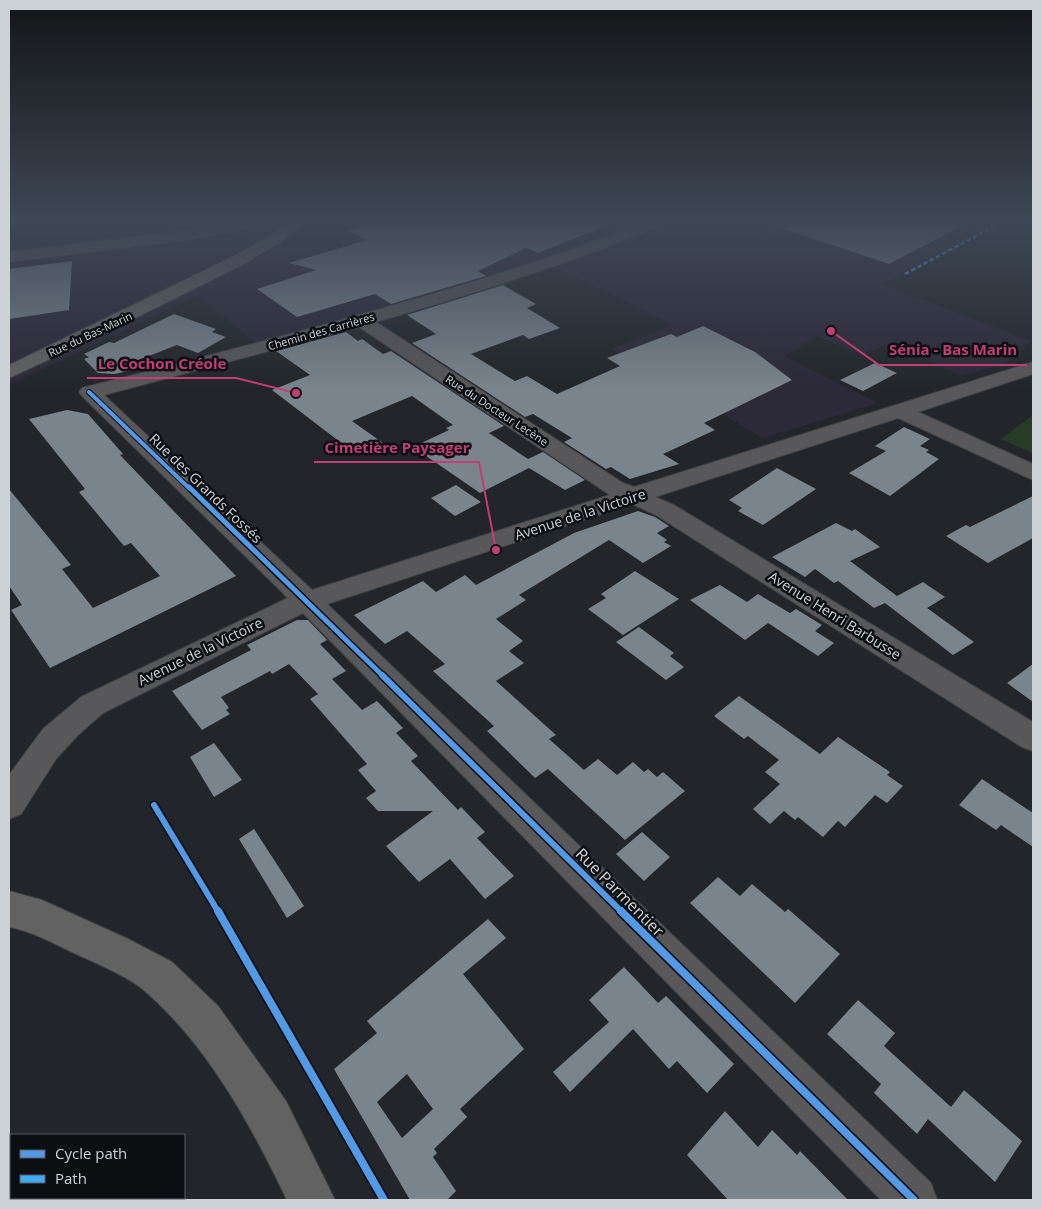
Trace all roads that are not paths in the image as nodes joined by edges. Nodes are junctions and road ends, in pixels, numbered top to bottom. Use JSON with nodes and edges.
{"nodes":[{"id":1,"x":206,"y":276,"type":"edge"},
{"id":2,"x":507,"y":276,"type":"edge"},
{"id":3,"x":361,"y":320,"type":"junction"},
{"id":4,"x":1033,"y":368,"type":"edge"},
{"id":5,"x":9,"y":372,"type":"edge"},
{"id":6,"x":89,"y":392,"type":"joint"},
{"id":7,"x":899,"y":412,"type":"junction"},
{"id":8,"x":1033,"y":473,"type":"edge"},
{"id":9,"x":636,"y":496,"type":"junction"},
{"id":10,"x":308,"y":601,"type":"junction"},
{"id":11,"x":1033,"y":738,"type":"edge"},
{"id":12,"x":9,"y":804,"type":"edge"},
{"id":13,"x":9,"y":909,"type":"edge"},
{"id":14,"x":312,"y":1200,"type":"edge"},
{"id":15,"x":914,"y":1200,"type":"edge"}],
"edges":[{"from":1,"to":5,"type":"main road","name":"Rue du Bas-Marin"},
{"from":2,"to":3,"type":"street","name":"Chemin des Carrières"},
{"from":3,"to":6,"type":"street","name":"Chemin des Carrières"},
{"from":3,"to":9,"type":"street","name":"Rue du Docteur Lecène"},
{"from":4,"to":7,"type":"street","name":"Avenue de la Victoire"},
{"from":6,"to":10,"type":"street","name":"Rue des Grands Fossés"},
{"from":7,"to":8,"type":"street"},
{"from":7,"to":9,"type":"street","name":"Avenue de la Victoire"},
{"from":9,"to":10,"type":"street","name":"Avenue de la Victoire"},
{"from":9,"to":11,"type":"street","name":"Avenue Henri Barbusse"},
{"from":10,"to":12,"type":"street","name":"Avenue de la Victoire"},
{"from":10,"to":15,"type":"street","name":"Rue Parmentier"},
{"from":13,"to":14,"type":"main road"}]}
